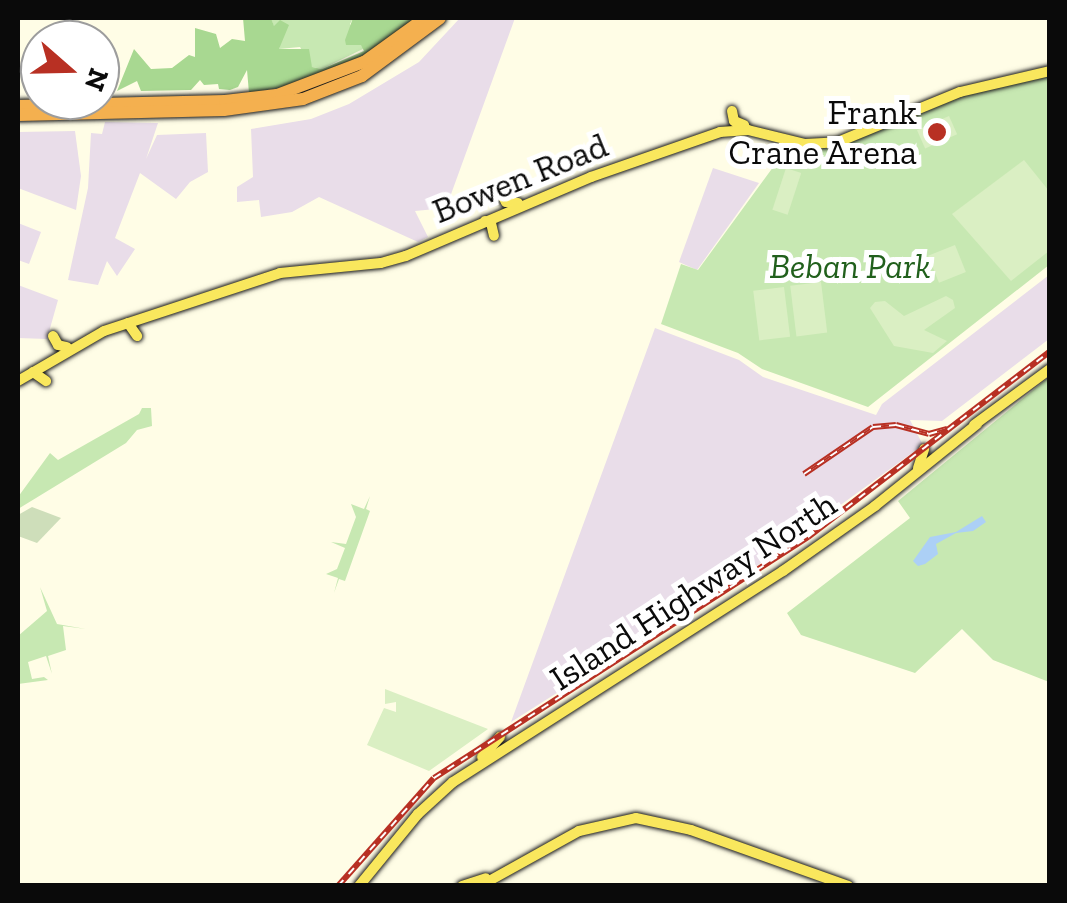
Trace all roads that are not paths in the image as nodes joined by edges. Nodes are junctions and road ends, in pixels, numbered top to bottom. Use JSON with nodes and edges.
{"nodes":[{"id":1,"x":425,"y":18,"type":"edge"},
{"id":2,"x":440,"y":18,"type":"edge"},
{"id":3,"x":1050,"y":68,"type":"edge"},
{"id":4,"x":18,"y":106,"type":"edge"},
{"id":5,"x":732,"y":111,"type":"dead end"},
{"id":6,"x":18,"y":115,"type":"edge"},
{"id":7,"x":744,"y":126,"type":"junction"},
{"id":8,"x":711,"y":135,"type":"junction"},
{"id":9,"x":720,"y":144,"type":"dead end"},
{"id":10,"x":502,"y":195,"type":"dead end"},
{"id":11,"x":518,"y":203,"type":"junction"},
{"id":12,"x":484,"y":221,"type":"junction"},
{"id":13,"x":494,"y":236,"type":"dead end"},
{"id":14,"x":183,"y":304,"type":"junction"},
{"id":15,"x":144,"y":315,"type":"junction"},
{"id":16,"x":123,"y":325,"type":"junction"},
{"id":17,"x":53,"y":336,"type":"dead end"},
{"id":18,"x":137,"y":336,"type":"dead end"},
{"id":19,"x":68,"y":346,"type":"junction"},
{"id":20,"x":1050,"y":369,"type":"edge"},
{"id":21,"x":33,"y":372,"type":"junction"},
{"id":22,"x":18,"y":379,"type":"edge"},
{"id":23,"x":46,"y":380,"type":"dead end"},
{"id":24,"x":977,"y":424,"type":"junction"},
{"id":25,"x":924,"y":449,"type":"dead end"},
{"id":26,"x":943,"y":453,"type":"junction"},
{"id":27,"x":918,"y":468,"type":"junction"},
{"id":28,"x":930,"y":473,"type":"dead end"},
{"id":29,"x":870,"y":507,"type":"junction"},
{"id":30,"x":545,"y":720,"type":"junction"},
{"id":31,"x":500,"y":737,"type":"dead end"},
{"id":32,"x":482,"y":757,"type":"junction"},
{"id":33,"x":418,"y":805,"type":"junction"},
{"id":34,"x":404,"y":830,"type":"junction"},
{"id":35,"x":515,"y":868,"type":"junction"},
{"id":36,"x":359,"y":885,"type":"edge"},
{"id":37,"x":462,"y":886,"type":"edge"},
{"id":38,"x":480,"y":886,"type":"edge"},
{"id":39,"x":848,"y":886,"type":"edge"}],
"edges":[{"from":1,"to":4,"type":"highway"},
{"from":2,"to":6,"type":"highway"},
{"from":3,"to":7,"type":"main road","name":"Bowen Road"},
{"from":3,"to":8,"type":"main road","name":"Bowen Road"},
{"from":5,"to":7,"type":"main road"},
{"from":7,"to":11,"type":"main road","name":"Bowen Road"},
{"from":8,"to":9,"type":"main road"},
{"from":8,"to":12,"type":"main road","name":"Bowen Road"},
{"from":10,"to":11,"type":"main road"},
{"from":11,"to":14,"type":"main road","name":"Bowen Road"},
{"from":12,"to":13,"type":"main road"},
{"from":12,"to":14,"type":"main road","name":"Bowen Road"},
{"from":14,"to":15,"type":"main road","name":"Bowen Road"},
{"from":15,"to":16,"type":"main road","name":"Bowen Road"},
{"from":15,"to":19,"type":"main road","name":"Bowen Road"},
{"from":16,"to":18,"type":"main road"},
{"from":16,"to":21,"type":"main road","name":"Bowen Road"},
{"from":17,"to":19,"type":"main road"},
{"from":19,"to":22,"type":"main road","name":"Bowen Road"},
{"from":20,"to":24,"type":"main road","name":"Island Highway North"},
{"from":21,"to":22,"type":"main road","name":"Bowen Road"},
{"from":21,"to":23,"type":"main road"},
{"from":24,"to":26,"type":"main road","name":"Island Highway North"},
{"from":24,"to":27,"type":"main road","name":"Island Highway North"},
{"from":25,"to":27,"type":"main road"},
{"from":26,"to":28,"type":"main road"},
{"from":26,"to":29,"type":"main road","name":"Island Highway North"},
{"from":27,"to":29,"type":"main road","name":"Island Highway North"},
{"from":29,"to":30,"type":"main road","name":"Island Highway North"},
{"from":30,"to":32,"type":"main road","name":"Island Highway North"},
{"from":30,"to":34,"type":"main road","name":"Island Highway North"},
{"from":31,"to":32,"type":"main road"},
{"from":32,"to":33,"type":"main road","name":"Island Highway North"},
{"from":33,"to":34,"type":"main road"},
{"from":33,"to":36,"type":"main road","name":"Island Highway North"},
{"from":34,"to":36,"type":"main road","name":"Island Highway North"},
{"from":35,"to":37,"type":"main road"},
{"from":35,"to":38,"type":"main road"},
{"from":35,"to":39,"type":"main road"}]}
